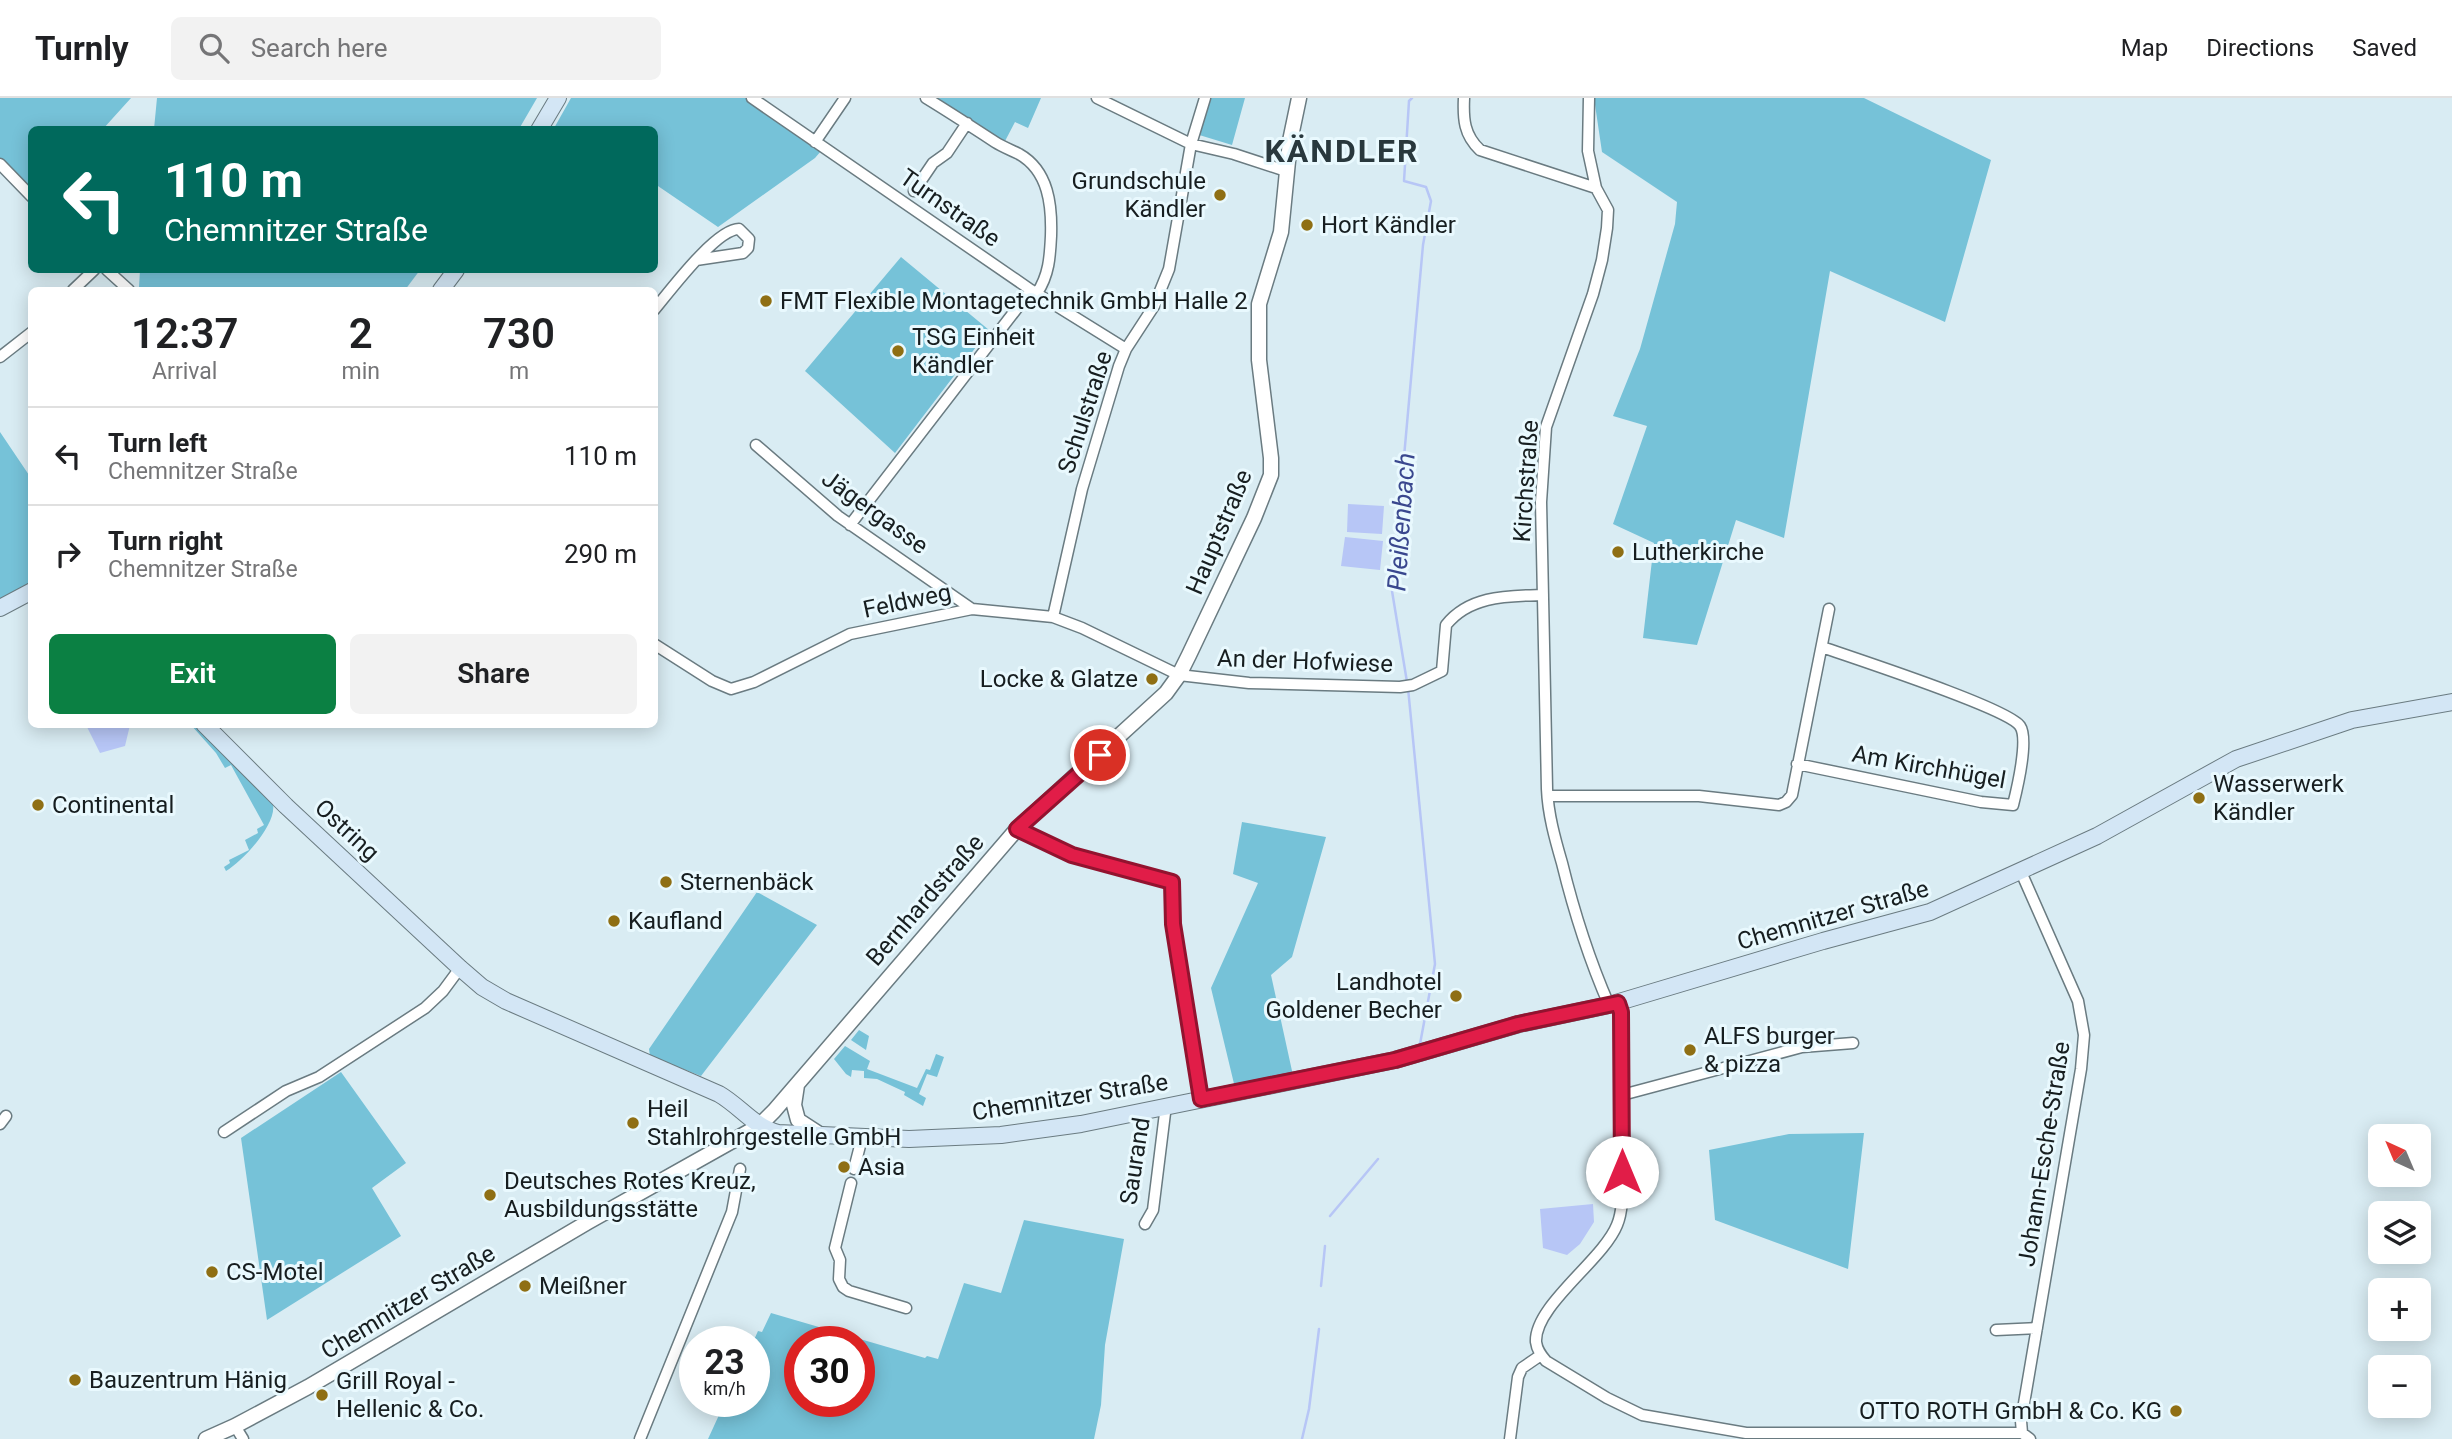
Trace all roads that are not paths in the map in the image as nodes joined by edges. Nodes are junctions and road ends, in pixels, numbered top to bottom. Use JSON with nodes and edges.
{"nodes":[{"id":1,"x":558,"y":98,"type":"edge"},
{"id":2,"x":752,"y":98,"type":"edge"},
{"id":3,"x":845,"y":98,"type":"edge"},
{"id":4,"x":926,"y":98,"type":"edge"},
{"id":5,"x":1097,"y":98,"type":"edge"},
{"id":6,"x":1205,"y":98,"type":"edge"},
{"id":7,"x":1299,"y":98,"type":"edge"},
{"id":8,"x":1464,"y":98,"type":"edge"},
{"id":9,"x":1589,"y":98,"type":"edge"},
{"id":10,"x":967,"y":123,"type":"junction"},
{"id":11,"x":541,"y":126,"type":"edge"},
{"id":12,"x":815,"y":142,"type":"junction"},
{"id":13,"x":1191,"y":144,"type":"junction"},
{"id":14,"x":0,"y":164,"type":"edge"},
{"id":15,"x":1286,"y":171,"type":"junction"},
{"id":16,"x":1596,"y":188,"type":"junction"},
{"id":17,"x":914,"y":191,"type":"dead end"},
{"id":18,"x":28,"y":193,"type":"edge"},
{"id":19,"x":696,"y":260,"type":"junction"},
{"id":20,"x":91,"y":273,"type":"edge"},
{"id":21,"x":110,"y":273,"type":"edge"},
{"id":22,"x":76,"y":287,"type":"edge"},
{"id":23,"x":126,"y":287,"type":"edge"},
{"id":24,"x":1034,"y":291,"type":"junction"},
{"id":25,"x":658,"y":305,"type":"edge"},
{"id":26,"x":28,"y":335,"type":"edge"},
{"id":27,"x":1126,"y":349,"type":"junction"},
{"id":28,"x":0,"y":357,"type":"edge"},
{"id":29,"x":756,"y":445,"type":"dead end"},
{"id":30,"x":850,"y":525,"type":"junction"},
{"id":31,"x":28,"y":593,"type":"edge"},
{"id":32,"x":1543,"y":595,"type":"junction"},
{"id":33,"x":0,"y":608,"type":"edge"},
{"id":34,"x":972,"y":609,"type":"junction"},
{"id":35,"x":1829,"y":609,"type":"dead end"},
{"id":36,"x":1053,"y":617,"type":"junction"},
{"id":37,"x":658,"y":647,"type":"edge"},
{"id":38,"x":1822,"y":647,"type":"junction"},
{"id":39,"x":1179,"y":675,"type":"junction"},
{"id":40,"x":2452,"y":702,"type":"edge"},
{"id":41,"x":208,"y":728,"type":"edge"},
{"id":42,"x":1797,"y":764,"type":"junction"},
{"id":43,"x":1548,"y":796,"type":"junction"},
{"id":44,"x":1017,"y":829,"type":"junction"},
{"id":45,"x":2021,"y":872,"type":"junction"},
{"id":46,"x":1172,"y":882,"type":"joint"},
{"id":47,"x":460,"y":968,"type":"junction"},
{"id":48,"x":1613,"y":1004,"type":"junction"},
{"id":49,"x":1853,"y":1043,"type":"dead end"},
{"id":50,"x":797,"y":1084,"type":"junction"},
{"id":51,"x":1622,"y":1095,"type":"junction"},
{"id":52,"x":1201,"y":1099,"type":"junction"},
{"id":53,"x":1166,"y":1105,"type":"junction"},
{"id":54,"x":759,"y":1126,"type":"junction"},
{"id":55,"x":224,"y":1132,"type":"dead end"},
{"id":56,"x":821,"y":1135,"type":"junction"},
{"id":57,"x":862,"y":1138,"type":"junction"},
{"id":58,"x":740,"y":1169,"type":"dead end"},
{"id":59,"x":854,"y":1169,"type":"dead end"},
{"id":60,"x":851,"y":1183,"type":"dead end"},
{"id":61,"x":1145,"y":1224,"type":"dead end"},
{"id":62,"x":906,"y":1308,"type":"dead end"},
{"id":63,"x":2038,"y":1328,"type":"junction"},
{"id":64,"x":1996,"y":1330,"type":"dead end"},
{"id":65,"x":1541,"y":1355,"type":"junction"},
{"id":66,"x":239,"y":1433,"type":"edge"},
{"id":67,"x":1746,"y":1436,"type":"edge"},
{"id":68,"x":1860,"y":1436,"type":"edge"},
{"id":69,"x":2026,"y":1436,"type":"edge"},
{"id":70,"x":206,"y":1439,"type":"edge"},
{"id":71,"x":640,"y":1439,"type":"edge"},
{"id":72,"x":1510,"y":1439,"type":"edge"}],
"edges":[{"from":1,"to":11,"type":"main road"},
{"from":2,"to":12,"type":"street","name":"Turnstraße"},
{"from":3,"to":12,"type":"street"},
{"from":4,"to":10,"type":"street"},
{"from":5,"to":13,"type":"street"},
{"from":6,"to":13,"type":"street","name":"Schulstraße"},
{"from":7,"to":15,"type":"street","name":"Hauptstraße"},
{"from":8,"to":16,"type":"street"},
{"from":9,"to":16,"type":"street","name":"Kirchstraße"},
{"from":10,"to":17,"type":"street"},
{"from":10,"to":24,"type":"street"},
{"from":12,"to":24,"type":"street","name":"Turnstraße"},
{"from":13,"to":15,"type":"street"},
{"from":13,"to":27,"type":"street","name":"Schulstraße"},
{"from":14,"to":18,"type":"street"},
{"from":15,"to":39,"type":"street","name":"Hauptstraße"},
{"from":16,"to":32,"type":"street","name":"Kirchstraße"},
{"from":19,"to":19,"type":"street"},
{"from":19,"to":25,"type":"street"},
{"from":20,"to":22,"type":"street"},
{"from":21,"to":23,"type":"street"},
{"from":24,"to":27,"type":"street","name":"Turnstraße"},
{"from":24,"to":30,"type":"street"},
{"from":26,"to":28,"type":"street"},
{"from":27,"to":36,"type":"street","name":"Schulstraße"},
{"from":29,"to":30,"type":"street","name":"Jägergasse"},
{"from":30,"to":34,"type":"street","name":"Jägergasse"},
{"from":31,"to":33,"type":"main road"},
{"from":32,"to":39,"type":"street","name":"An der Hofwiese"},
{"from":32,"to":43,"type":"street","name":"Kirchstraße"},
{"from":34,"to":36,"type":"street","name":"Feldweg"},
{"from":34,"to":37,"type":"street","name":"Feldweg"},
{"from":35,"to":38,"type":"street"},
{"from":36,"to":39,"type":"street","name":"Feldweg"},
{"from":38,"to":42,"type":"street"},
{"from":38,"to":42,"type":"street","name":"Am Kirchhügel"},
{"from":39,"to":44,"type":"street","name":"Hauptstraße"},
{"from":40,"to":45,"type":"main road","name":"Chemnitzer Straße"},
{"from":41,"to":47,"type":"main road","name":"Ostring"},
{"from":42,"to":43,"type":"street"},
{"from":43,"to":48,"type":"street","name":"Kirchstraße"},
{"from":44,"to":46,"type":"street","name":"Bernhardstraße"},
{"from":44,"to":50,"type":"street","name":"Bernhardstraße"},
{"from":45,"to":48,"type":"main road","name":"Chemnitzer Straße"},
{"from":45,"to":63,"type":"street","name":"Johann-Esche-Straße"},
{"from":46,"to":52,"type":"street","name":"Chemnitzer Straße"},
{"from":47,"to":54,"type":"main road","name":"Ostring"},
{"from":47,"to":55,"type":"street"},
{"from":48,"to":51,"type":"street","name":"Kirchstraße"},
{"from":48,"to":52,"type":"main road","name":"Chemnitzer Straße"},
{"from":49,"to":51,"type":"street"},
{"from":50,"to":54,"type":"street","name":"Bernhardstraße"},
{"from":50,"to":56,"type":"street"},
{"from":51,"to":65,"type":"street","name":"Kirchstraße"},
{"from":52,"to":53,"type":"main road","name":"Chemnitzer Straße"},
{"from":53,"to":57,"type":"main road","name":"Chemnitzer Straße"},
{"from":53,"to":61,"type":"street","name":"Saurand"},
{"from":54,"to":56,"type":"main road","name":"Chemnitzer Straße"},
{"from":54,"to":66,"type":"street","name":"Chemnitzer Straße"},
{"from":56,"to":57,"type":"main road","name":"Chemnitzer Straße"},
{"from":57,"to":59,"type":"street"},
{"from":58,"to":71,"type":"street"},
{"from":60,"to":62,"type":"street"},
{"from":63,"to":64,"type":"street"},
{"from":63,"to":69,"type":"street","name":"Johann-Esche-Straße"},
{"from":65,"to":67,"type":"street","name":"Johann-Esche-Straße"},
{"from":65,"to":72,"type":"street"},
{"from":66,"to":70,"type":"street","name":"Chemnitzer Straße"},
{"from":67,"to":68,"type":"street","name":"Johann-Esche-Straße"},
{"from":68,"to":69,"type":"street","name":"Johann-Esche-Straße"}]}
